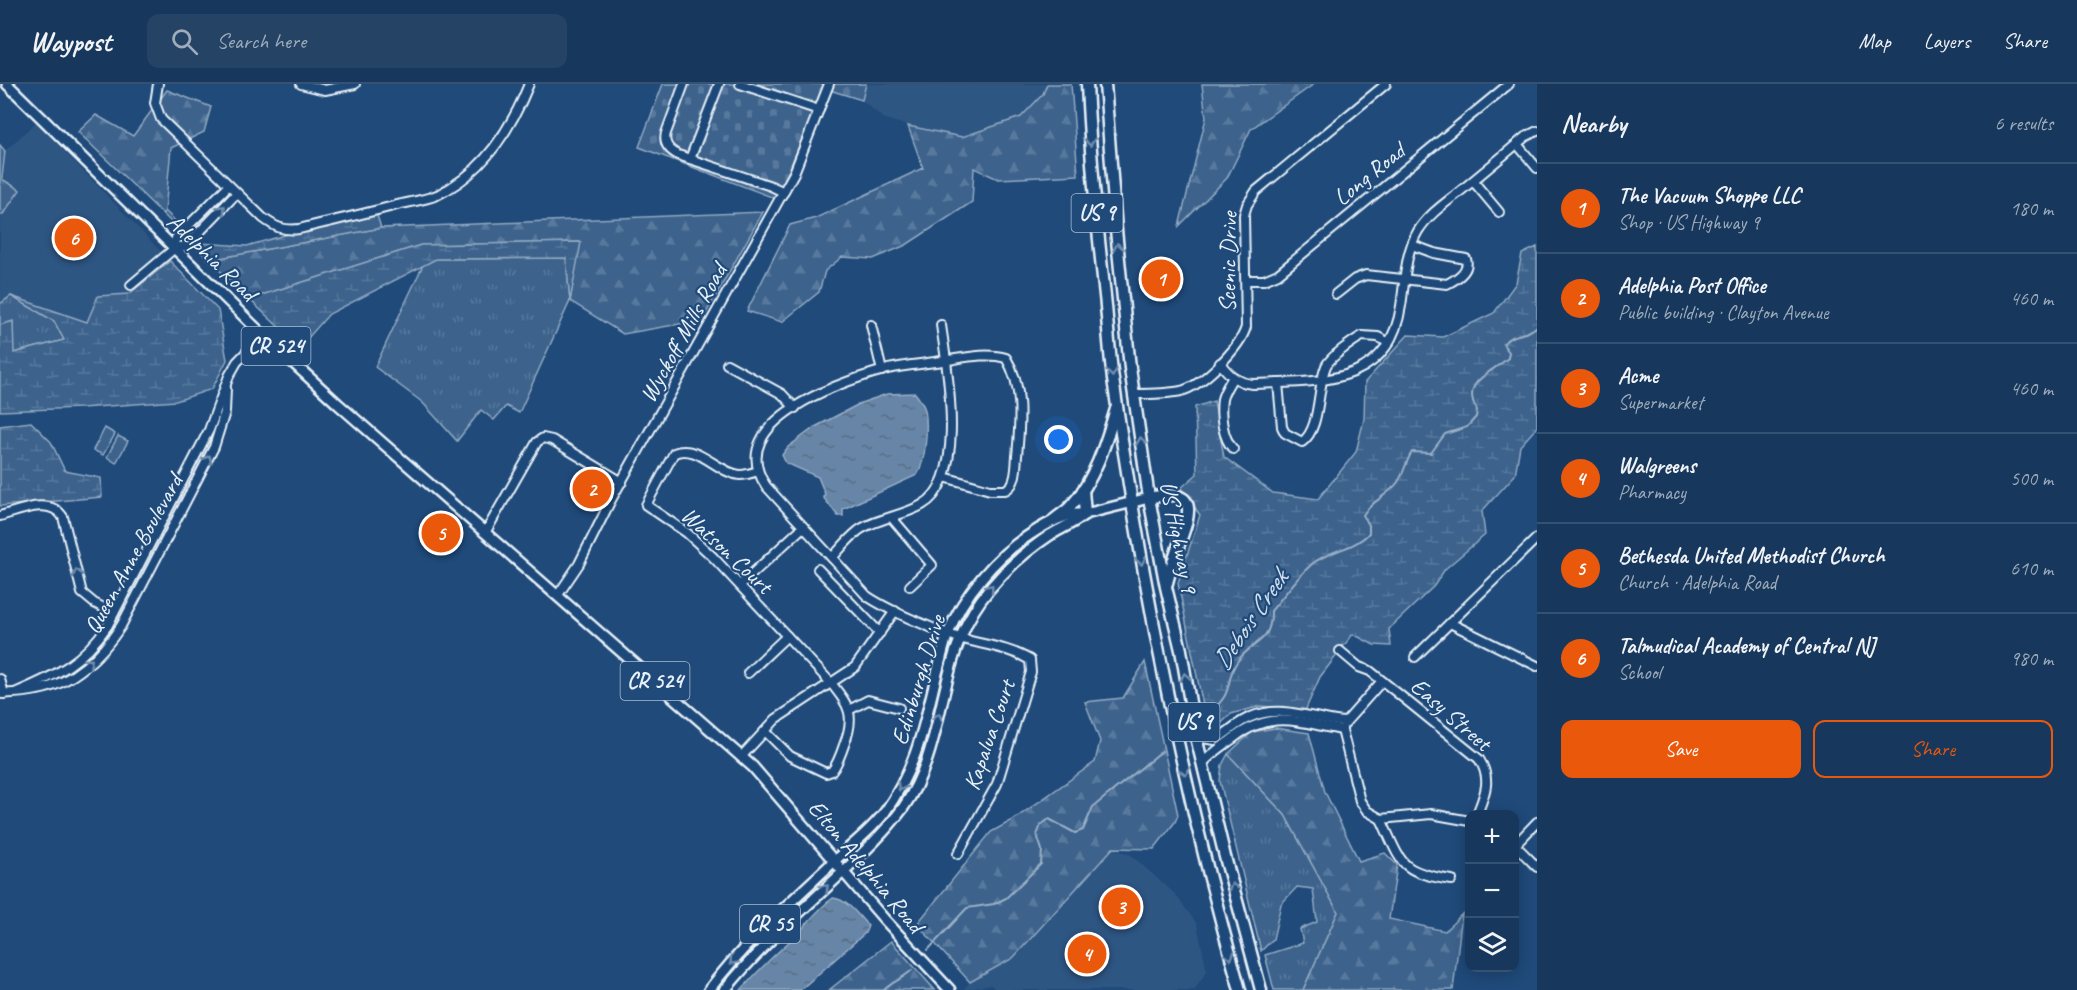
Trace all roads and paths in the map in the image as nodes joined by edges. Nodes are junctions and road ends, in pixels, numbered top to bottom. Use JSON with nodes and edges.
{"nodes":[{"id":1,"x":7,"y":84,"type":"edge"},
{"id":2,"x":158,"y":84,"type":"edge"},
{"id":3,"x":301,"y":84,"type":"edge"},
{"id":4,"x":355,"y":84,"type":"edge"},
{"id":5,"x":529,"y":84,"type":"edge"},
{"id":6,"x":684,"y":84,"type":"edge"},
{"id":7,"x":719,"y":84,"type":"edge"},
{"id":8,"x":740,"y":84,"type":"edge"},
{"id":9,"x":829,"y":84,"type":"edge"},
{"id":10,"x":1086,"y":84,"type":"edge"},
{"id":11,"x":1105,"y":84,"type":"edge"},
{"id":12,"x":1386,"y":84,"type":"edge"},
{"id":13,"x":1509,"y":84,"type":"edge"},
{"id":14,"x":819,"y":110,"type":"junction"},
{"id":15,"x":1537,"y":130,"type":"edge"},
{"id":16,"x":1517,"y":144,"type":"junction"},
{"id":17,"x":690,"y":159,"type":"junction"},
{"id":18,"x":1537,"y":168,"type":"edge"},
{"id":19,"x":1473,"y":181,"type":"junction"},
{"id":20,"x":228,"y":186,"type":"junction"},
{"id":21,"x":784,"y":192,"type":"junction"},
{"id":22,"x":236,"y":194,"type":"junction"},
{"id":23,"x":1499,"y":212,"type":"dead end"},
{"id":24,"x":1412,"y":245,"type":"junction"},
{"id":25,"x":175,"y":248,"type":"junction"},
{"id":26,"x":1246,"y":280,"type":"junction"},
{"id":27,"x":1405,"y":280,"type":"junction"},
{"id":28,"x":131,"y":285,"type":"dead end"},
{"id":29,"x":1336,"y":294,"type":"dead end"},
{"id":30,"x":871,"y":325,"type":"dead end"},
{"id":31,"x":941,"y":325,"type":"dead end"},
{"id":32,"x":263,"y":335,"type":"junction"},
{"id":33,"x":1389,"y":343,"type":"junction"},
{"id":34,"x":946,"y":361,"type":"junction"},
{"id":35,"x":1220,"y":363,"type":"junction"},
{"id":36,"x":727,"y":364,"type":"dead end"},
{"id":37,"x":882,"y":371,"type":"junction"},
{"id":38,"x":1233,"y":377,"type":"junction"},
{"id":39,"x":1322,"y":380,"type":"junction"},
{"id":40,"x":1278,"y":383,"type":"junction"},
{"id":41,"x":225,"y":386,"type":"junction"},
{"id":42,"x":1134,"y":394,"type":"junction"},
{"id":43,"x":1117,"y":405,"type":"junction"},
{"id":44,"x":795,"y":408,"type":"junction"},
{"id":45,"x":1233,"y":449,"type":"dead end"},
{"id":46,"x":758,"y":471,"type":"junction"},
{"id":47,"x":944,"y":477,"type":"junction"},
{"id":48,"x":622,"y":482,"type":"junction"},
{"id":49,"x":1083,"y":490,"type":"junction"},
{"id":50,"x":1149,"y":498,"type":"junction"},
{"id":51,"x":1131,"y":503,"type":"junction"},
{"id":52,"x":1085,"y":514,"type":"junction"},
{"id":53,"x":0,"y":516,"type":"edge"},
{"id":54,"x":892,"y":518,"type":"junction"},
{"id":55,"x":1053,"y":521,"type":"junction"},
{"id":56,"x":803,"y":527,"type":"junction"},
{"id":57,"x":485,"y":533,"type":"junction"},
{"id":58,"x":1537,"y":538,"type":"edge"},
{"id":59,"x":832,"y":558,"type":"junction"},
{"id":60,"x":818,"y":569,"type":"dead end"},
{"id":61,"x":740,"y":585,"type":"junction"},
{"id":62,"x":910,"y":586,"type":"dead end"},
{"id":63,"x":1166,"y":586,"type":"junction"},
{"id":64,"x":558,"y":595,"type":"junction"},
{"id":65,"x":895,"y":611,"type":"junction"},
{"id":66,"x":114,"y":613,"type":"junction"},
{"id":67,"x":1450,"y":623,"type":"junction"},
{"id":68,"x":880,"y":633,"type":"junction"},
{"id":69,"x":948,"y":633,"type":"junction"},
{"id":70,"x":787,"y":636,"type":"junction"},
{"id":71,"x":960,"y":638,"type":"junction"},
{"id":72,"x":1340,"y":651,"type":"dead end"},
{"id":73,"x":1415,"y":657,"type":"dead end"},
{"id":74,"x":1537,"y":666,"type":"edge"},
{"id":75,"x":748,"y":673,"type":"dead end"},
{"id":76,"x":0,"y":680,"type":"edge"},
{"id":77,"x":1382,"y":681,"type":"junction"},
{"id":78,"x":831,"y":683,"type":"junction"},
{"id":79,"x":17,"y":692,"type":"junction"},
{"id":80,"x":2,"y":694,"type":"edge"},
{"id":81,"x":899,"y":708,"type":"dead end"},
{"id":82,"x":849,"y":710,"type":"junction"},
{"id":83,"x":1293,"y":717,"type":"junction"},
{"id":84,"x":1343,"y":726,"type":"junction"},
{"id":85,"x":765,"y":731,"type":"junction"},
{"id":86,"x":1196,"y":736,"type":"junction"},
{"id":87,"x":741,"y":757,"type":"junction"},
{"id":88,"x":1202,"y":764,"type":"junction"},
{"id":89,"x":1479,"y":810,"type":"edge"},
{"id":90,"x":1380,"y":819,"type":"junction"},
{"id":91,"x":1465,"y":820,"type":"edge"},
{"id":92,"x":1537,"y":822,"type":"edge"},
{"id":93,"x":1519,"y":840,"type":"edge"},
{"id":94,"x":1519,"y":848,"type":"edge"},
{"id":95,"x":958,"y":854,"type":"dead end"},
{"id":96,"x":835,"y":861,"type":"junction"},
{"id":97,"x":1537,"y":867,"type":"edge"},
{"id":98,"x":844,"y":871,"type":"junction"},
{"id":99,"x":1452,"y":880,"type":"dead end"},
{"id":100,"x":709,"y":990,"type":"edge"},
{"id":101,"x":725,"y":990,"type":"edge"},
{"id":102,"x":950,"y":990,"type":"edge"},
{"id":103,"x":1240,"y":990,"type":"edge"},
{"id":104,"x":1261,"y":990,"type":"edge"}],
"edges":[{"from":1,"to":25,"type":"main road","name":"Adelphia Road","number":"CR 524"},
{"from":2,"to":20,"type":"street"},
{"from":3,"to":4,"type":"street"},
{"from":5,"to":22,"type":"street"},
{"from":6,"to":17,"type":"street"},
{"from":7,"to":17,"type":"street"},
{"from":8,"to":14,"type":"street"},
{"from":9,"to":14,"type":"street","name":"Wyckoff Mills Road"},
{"from":10,"to":43,"type":"highway","name":"US Highway 9","number":"US 9","one_way":true},
{"from":42,"to":11,"type":"highway","name":"US Highway 9","number":"US 9","one_way":true},
{"from":12,"to":26,"type":"street","name":"Scenic Drive"},
{"from":13,"to":26,"type":"street","name":"Long Road"},
{"from":14,"to":21,"type":"street","name":"Wyckoff Mills Road"},
{"from":15,"to":16,"type":"street"},
{"from":16,"to":18,"type":"street"},
{"from":16,"to":19,"type":"street"},
{"from":17,"to":21,"type":"street"},
{"from":19,"to":23,"type":"street"},
{"from":19,"to":24,"type":"street"},
{"from":20,"to":22,"type":"street"},
{"from":20,"to":25,"type":"street"},
{"from":21,"to":48,"type":"street","name":"Wyckoff Mills Road"},
{"from":25,"to":22,"type":"street","one_way":true},
{"from":24,"to":27,"type":"street"},
{"from":24,"to":27,"type":"street"},
{"from":25,"to":28,"type":"street"},
{"from":25,"to":32,"type":"main road","name":"Adelphia Road","number":"CR 524"},
{"from":26,"to":35,"type":"street","name":"Scenic Drive"},
{"from":27,"to":29,"type":"street"},
{"from":27,"to":33,"type":"street"},
{"from":30,"to":37,"type":"street"},
{"from":31,"to":34,"type":"street"},
{"from":32,"to":41,"type":"street","name":"Queen Anne Boulevard"},
{"from":32,"to":57,"type":"main road","name":"Adelphia Road","number":"CR 524"},
{"from":33,"to":39,"type":"street"},
{"from":33,"to":39,"type":"street"},
{"from":34,"to":37,"type":"street"},
{"from":34,"to":47,"type":"street"},
{"from":34,"to":47,"type":"street"},
{"from":35,"to":38,"type":"street"},
{"from":35,"to":42,"type":"street","name":"Scenic Drive"},
{"from":36,"to":44,"type":"street"},
{"from":37,"to":44,"type":"street"},
{"from":38,"to":40,"type":"street"},
{"from":38,"to":45,"type":"street"},
{"from":39,"to":40,"type":"street"},
{"from":39,"to":40,"type":"street"},
{"from":41,"to":66,"type":"street","name":"Queen Anne Boulevard"},
{"from":79,"to":41,"type":"street","name":"Queen Anne Boulevard","one_way":true},
{"from":50,"to":42,"type":"highway","name":"US Highway 9","number":"US 9","one_way":true},
{"from":43,"to":49,"type":"highway"},
{"from":43,"to":51,"type":"highway","name":"US Highway 9","number":"US 9"},
{"from":44,"to":46,"type":"street"},
{"from":46,"to":56,"type":"street","name":"Kapalua Court"},
{"from":46,"to":61,"type":"street","name":"Watson Court"},
{"from":47,"to":54,"type":"street"},
{"from":48,"to":57,"type":"street"},
{"from":48,"to":64,"type":"street","name":"Wyckoff Mills Road"},
{"from":49,"to":52,"type":"highway"},
{"from":49,"to":55,"type":"highway"},
{"from":50,"to":51,"type":"main road","name":"Edinburgh Drive"},
{"from":50,"to":63,"type":"highway","name":"US Highway 9","number":"US 9"},
{"from":50,"to":63,"type":"highway"},
{"from":51,"to":52,"type":"main road","name":"Edinburgh Drive"},
{"from":51,"to":103,"type":"highway","name":"US Highway 9","number":"US 9","one_way":true},
{"from":52,"to":55,"type":"main road","name":"Edinburgh Drive"},
{"from":71,"to":52,"type":"main road","name":"Edinburgh Drive","one_way":true},
{"from":66,"to":53,"type":"street","one_way":true},
{"from":54,"to":59,"type":"street"},
{"from":54,"to":62,"type":"street"},
{"from":55,"to":69,"type":"main road","name":"Edinburgh Drive"},
{"from":56,"to":59,"type":"street","name":"Kapalua Court"},
{"from":56,"to":61,"type":"street"},
{"from":57,"to":64,"type":"main road","name":"Adelphia Road","number":"CR 524"},
{"from":58,"to":67,"type":"street"},
{"from":59,"to":65,"type":"street","name":"Kapalua Court"},
{"from":60,"to":68,"type":"street"},
{"from":61,"to":70,"type":"street","name":"Watson Court"},
{"from":86,"to":63,"type":"highway","name":"US Highway 9","number":"US 9","one_way":true},
{"from":64,"to":87,"type":"main road","number":"CR 524"},
{"from":65,"to":68,"type":"street"},
{"from":65,"to":69,"type":"street","name":"Kapalua Court"},
{"from":66,"to":79,"type":"street","name":"Queen Anne Boulevard"},
{"from":67,"to":73,"type":"street"},
{"from":67,"to":74,"type":"street"},
{"from":68,"to":78,"type":"street"},
{"from":69,"to":71,"type":"street","name":"Kapalua Court"},
{"from":69,"to":96,"type":"main road","name":"Edinburgh Drive","one_way":true},
{"from":70,"to":75,"type":"street"},
{"from":70,"to":78,"type":"street","name":"Watson Court"},
{"from":71,"to":95,"type":"street","name":"Kapalua Court"},
{"from":98,"to":71,"type":"main road","name":"Edinburgh Drive","one_way":true},
{"from":72,"to":77,"type":"street","name":"Easy Street"},
{"from":76,"to":80,"type":"street"},
{"from":77,"to":84,"type":"street","name":"Easy Street"},
{"from":77,"to":89,"type":"street","name":"Easy Street"},
{"from":78,"to":82,"type":"street","name":"Watson Court"},
{"from":78,"to":85,"type":"street"},
{"from":79,"to":80,"type":"street","name":"Queen Anne Boulevard"},
{"from":81,"to":82,"type":"street"},
{"from":82,"to":85,"type":"street"},
{"from":83,"to":84,"type":"street"},
{"from":83,"to":86,"type":"street"},
{"from":83,"to":88,"type":"street"},
{"from":84,"to":90,"type":"street"},
{"from":85,"to":87,"type":"street"},
{"from":86,"to":88,"type":"highway","name":"US Highway 9","number":"US 9"},
{"from":87,"to":96,"type":"main road","name":"Elton Adelphia Road","number":"CR 524"},
{"from":104,"to":88,"type":"highway","name":"US Highway 9","number":"US 9","one_way":true},
{"from":90,"to":91,"type":"street"},
{"from":90,"to":99,"type":"street"},
{"from":92,"to":93,"type":"street"},
{"from":94,"to":97,"type":"street"},
{"from":96,"to":98,"type":"main road","name":"Elton Adelphia Road","number":"CR 524"},
{"from":96,"to":100,"type":"main road","number":"CR 55","one_way":true},
{"from":101,"to":98,"type":"main road","number":"CR 55","one_way":true},
{"from":98,"to":102,"type":"main road","name":"Elton Adelphia Road","number":"CR 524"}]}
